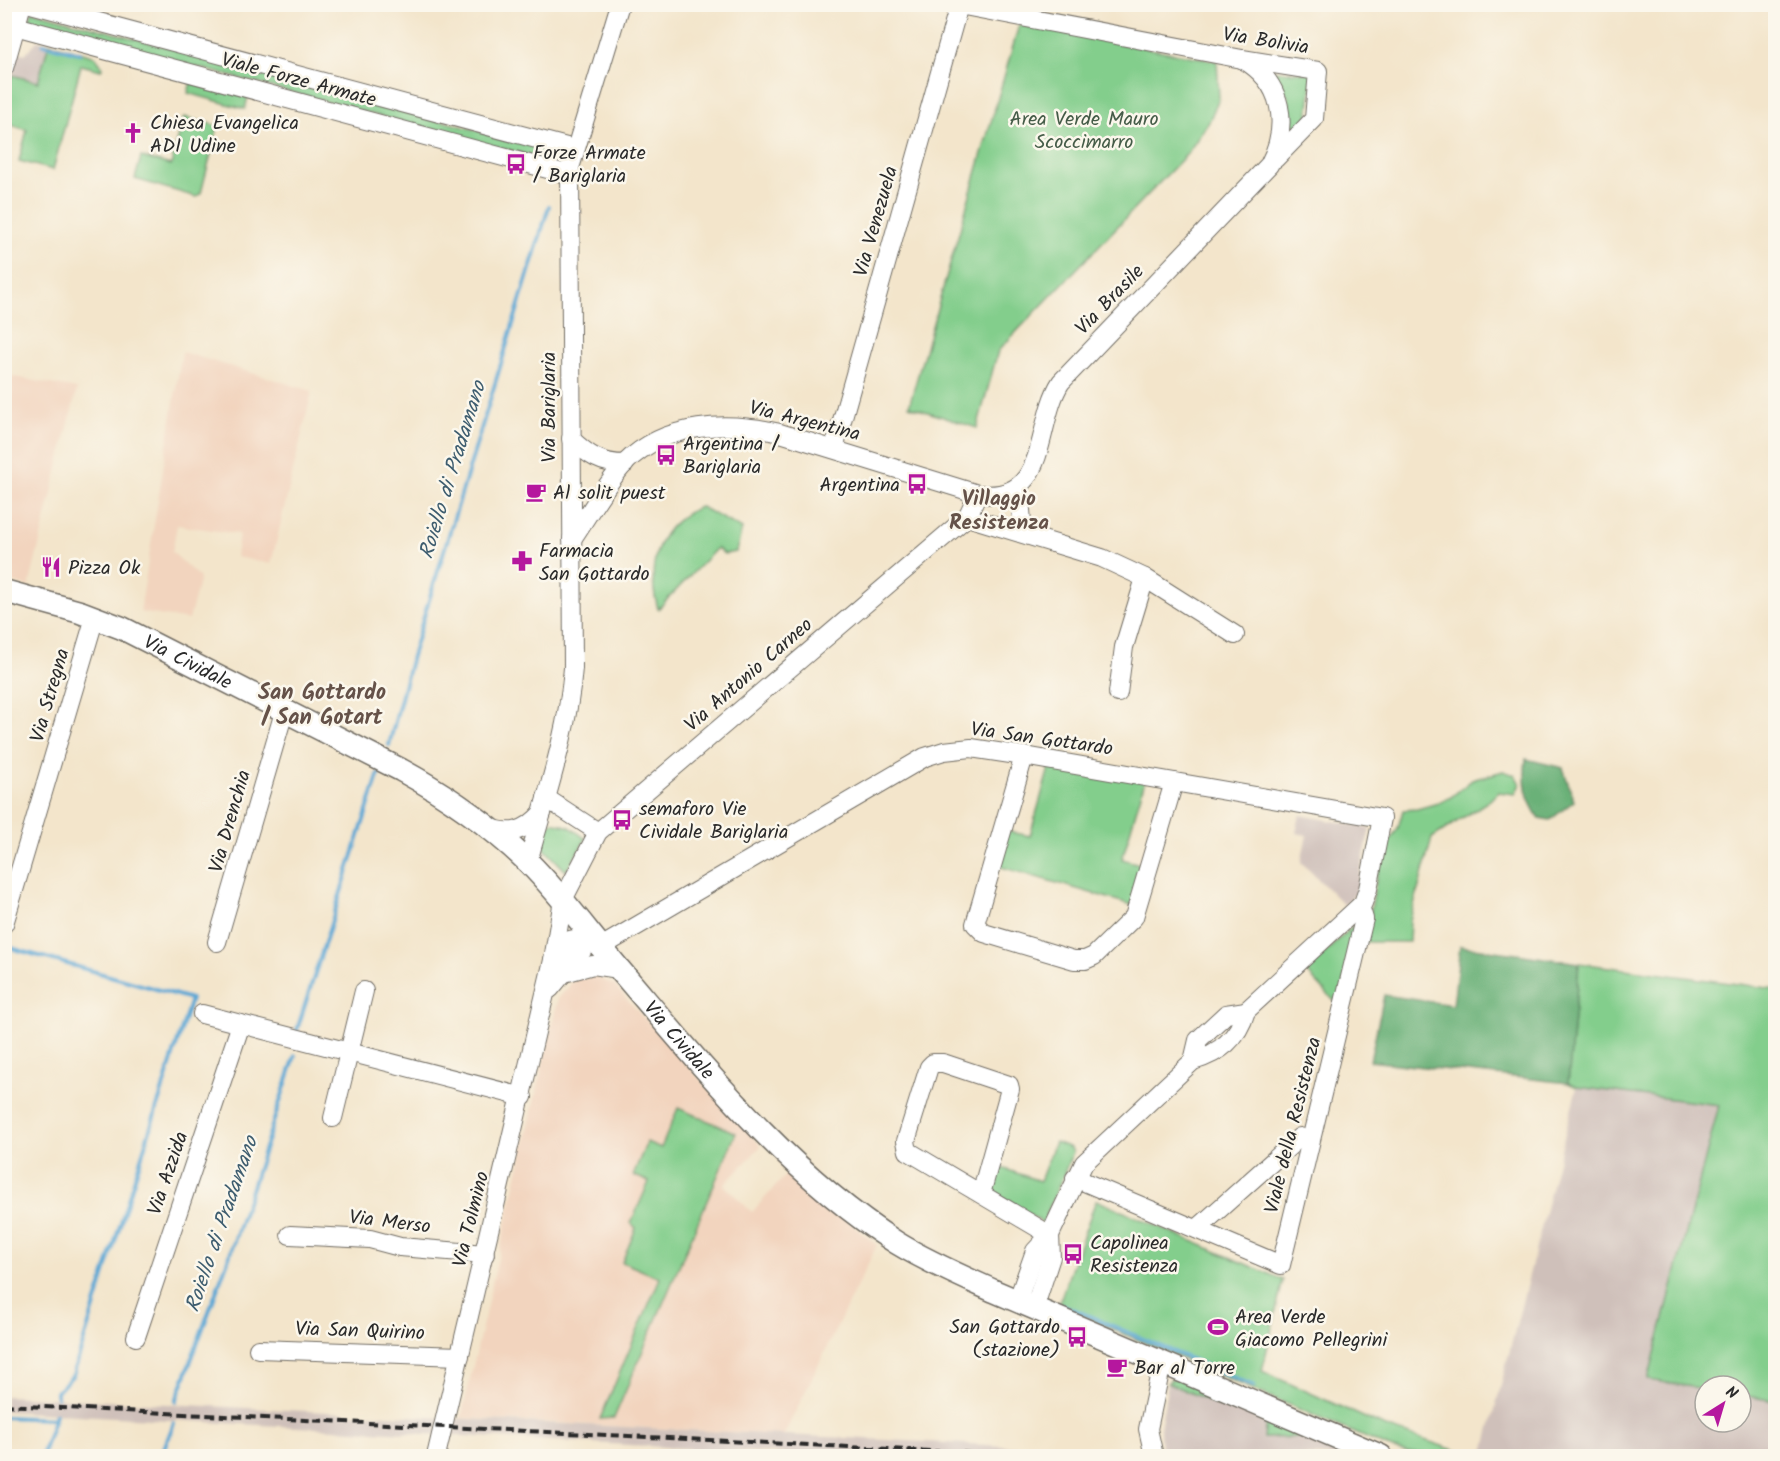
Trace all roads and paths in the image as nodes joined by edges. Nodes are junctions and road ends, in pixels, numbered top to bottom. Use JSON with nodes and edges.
{"nodes":[{"id":1,"x":22,"y":4,"type":"edge"},
{"id":2,"x":31,"y":4,"type":"edge"},
{"id":3,"x":620,"y":4,"type":"edge"},
{"id":4,"x":959,"y":5,"type":"edge"},
{"id":5,"x":10,"y":25,"type":"edge"},
{"id":6,"x":1242,"y":59,"type":"junction"},
{"id":7,"x":4,"y":68,"type":"edge"},
{"id":8,"x":1318,"y":71,"type":"joint"},
{"id":9,"x":574,"y":149,"type":"junction"},
{"id":10,"x":1269,"y":165,"type":"junction"},
{"id":11,"x":570,"y":175,"type":"junction"},
{"id":12,"x":571,"y":439,"type":"junction"},
{"id":13,"x":834,"y":449,"type":"junction"},
{"id":14,"x":596,"y":459,"type":"junction"},
{"id":15,"x":625,"y":464,"type":"junction"},
{"id":16,"x":570,"y":476,"type":"junction"},
{"id":17,"x":1019,"y":487,"type":"junction"},
{"id":18,"x":603,"y":492,"type":"junction"},
{"id":19,"x":978,"y":494,"type":"junction"},
{"id":20,"x":967,"y":517,"type":"junction"},
{"id":21,"x":1023,"y":533,"type":"junction"},
{"id":22,"x":572,"y":538,"type":"junction"},
{"id":23,"x":1145,"y":578,"type":"junction"},
{"id":24,"x":4,"y":591,"type":"edge"},
{"id":25,"x":95,"y":617,"type":"junction"},
{"id":26,"x":1236,"y":635,"type":"dead end"},
{"id":27,"x":1119,"y":693,"type":"dead end"},
{"id":28,"x":284,"y":712,"type":"junction"},
{"id":29,"x":1024,"y":756,"type":"junction"},
{"id":30,"x":1174,"y":782,"type":"junction"},
{"id":31,"x":544,"y":805,"type":"junction"},
{"id":32,"x":1382,"y":818,"type":"joint"},
{"id":33,"x":484,"y":826,"type":"junction"},
{"id":34,"x":598,"y":832,"type":"junction"},
{"id":35,"x":528,"y":862,"type":"junction"},
{"id":36,"x":563,"y":900,"type":"junction"},
{"id":37,"x":1360,"y":906,"type":"junction"},
{"id":38,"x":4,"y":924,"type":"edge"},
{"id":39,"x":596,"y":941,"type":"junction"},
{"id":40,"x":217,"y":942,"type":"dead end"},
{"id":41,"x":556,"y":967,"type":"junction"},
{"id":42,"x":619,"y":969,"type":"junction"},
{"id":43,"x":364,"y":991,"type":"dead end"},
{"id":44,"x":202,"y":1014,"type":"dead end"},
{"id":45,"x":242,"y":1024,"type":"junction"},
{"id":46,"x":349,"y":1052,"type":"junction"},
{"id":47,"x":523,"y":1097,"type":"junction"},
{"id":48,"x":333,"y":1118,"type":"dead end"},
{"id":49,"x":1300,"y":1137,"type":"dead end"},
{"id":50,"x":1076,"y":1178,"type":"junction"},
{"id":51,"x":981,"y":1194,"type":"junction"},
{"id":52,"x":1197,"y":1229,"type":"junction"},
{"id":53,"x":290,"y":1235,"type":"dead end"},
{"id":54,"x":1050,"y":1235,"type":"junction"},
{"id":55,"x":485,"y":1254,"type":"junction"},
{"id":56,"x":1025,"y":1305,"type":"junction"},
{"id":57,"x":136,"y":1337,"type":"dead end"},
{"id":58,"x":258,"y":1349,"type":"dead end"},
{"id":59,"x":460,"y":1356,"type":"junction"},
{"id":60,"x":1162,"y":1363,"type":"junction"},
{"id":61,"x":436,"y":1456,"type":"edge"},
{"id":62,"x":1154,"y":1456,"type":"edge"},
{"id":63,"x":1381,"y":1456,"type":"edge"}],
"edges":[{"from":1,"to":5,"type":"street"},
{"from":2,"to":9,"type":"street","name":"Viale Forze Armate"},
{"from":3,"to":9,"type":"street","name":"Via Bariglaria"},
{"from":4,"to":6,"type":"street","name":"Via Bolivia"},
{"from":4,"to":13,"type":"street","name":"Via Venezuela"},
{"from":5,"to":7,"type":"street"},
{"from":5,"to":11,"type":"street","name":"Viale Forze Armate"},
{"from":6,"to":8,"type":"street","name":"Via Bolivia"},
{"from":6,"to":10,"type":"street","name":"Via Brasile"},
{"from":8,"to":10,"type":"street","name":"Via Brasile"},
{"from":9,"to":11,"type":"street","name":"Via Bariglaria"},
{"from":10,"to":17,"type":"street","name":"Via Brasile"},
{"from":11,"to":12,"type":"street","name":"Via Bariglaria"},
{"from":12,"to":14,"type":"street"},
{"from":12,"to":16,"type":"street","name":"Via Bariglaria"},
{"from":13,"to":15,"type":"street","name":"Via Argentina"},
{"from":13,"to":19,"type":"street","name":"Via Argentina"},
{"from":14,"to":15,"type":"street"},
{"from":14,"to":16,"type":"street"},
{"from":15,"to":18,"type":"street","name":"Via Argentina"},
{"from":16,"to":18,"type":"street"},
{"from":16,"to":22,"type":"street","name":"Via Bariglaria"},
{"from":17,"to":19,"type":"street"},
{"from":17,"to":21,"type":"street"},
{"from":18,"to":22,"type":"street","name":"Via Argentina"},
{"from":19,"to":20,"type":"street","name":"Via Antonio Carneo"},
{"from":20,"to":21,"type":"street"},
{"from":20,"to":34,"type":"street","name":"Via Antonio Carneo"},
{"from":21,"to":23,"type":"street"},
{"from":22,"to":31,"type":"street","name":"Via Bariglaria"},
{"from":23,"to":26,"type":"street"},
{"from":23,"to":27,"type":"street"},
{"from":24,"to":25,"type":"main road","name":"Via Cividale"},
{"from":25,"to":28,"type":"main road","name":"Via Cividale"},
{"from":25,"to":38,"type":"street","name":"Via Stregna"},
{"from":28,"to":33,"type":"main road","name":"Via Cividale"},
{"from":28,"to":40,"type":"street","name":"Via Drenchia"},
{"from":29,"to":30,"type":"street","name":"Via San Gottardo"},
{"from":29,"to":30,"type":"street"},
{"from":29,"to":39,"type":"street","name":"Via San Gottardo"},
{"from":30,"to":32,"type":"street","name":"Via San Gottardo"},
{"from":31,"to":33,"type":"street"},
{"from":31,"to":34,"type":"street"},
{"from":31,"to":35,"type":"street","name":"Via Bariglaria"},
{"from":32,"to":37,"type":"street","name":"Viale della Resistenza"},
{"from":33,"to":35,"type":"main road","name":"Via Cividale"},
{"from":34,"to":36,"type":"street","name":"Via Antonio Carneo"},
{"from":35,"to":36,"type":"main road","name":"Via Cividale"},
{"from":36,"to":39,"type":"main road","name":"Via Cividale"},
{"from":36,"to":41,"type":"street","name":"Via Tolmino"},
{"from":37,"to":50,"type":"street","name":"Viale della Resistenza"},
{"from":37,"to":52,"type":"street","name":"Viale della Resistenza"},
{"from":39,"to":41,"type":"street","name":"Via Tolmino"},
{"from":39,"to":42,"type":"main road","name":"Via Cividale"},
{"from":41,"to":42,"type":"street"},
{"from":41,"to":47,"type":"street","name":"Via Tolmino"},
{"from":42,"to":56,"type":"main road","name":"Via Cividale"},
{"from":43,"to":46,"type":"street"},
{"from":44,"to":45,"type":"street"},
{"from":45,"to":46,"type":"street"},
{"from":45,"to":57,"type":"street","name":"Via Azzida"},
{"from":46,"to":47,"type":"street"},
{"from":46,"to":48,"type":"street"},
{"from":47,"to":55,"type":"street","name":"Via Tolmino"},
{"from":49,"to":52,"type":"street","name":"Viale della Resistenza"},
{"from":50,"to":52,"type":"street","name":"Viale della Resistenza"},
{"from":50,"to":54,"type":"street","name":"Viale della Resistenza"},
{"from":51,"to":51,"type":"street"},
{"from":51,"to":54,"type":"street"},
{"from":53,"to":55,"type":"street","name":"Via Merso"},
{"from":54,"to":56,"type":"street","name":"Viale della Resistenza"},
{"from":55,"to":59,"type":"street","name":"Via Tolmino"},
{"from":56,"to":60,"type":"main road","name":"Via Cividale"},
{"from":58,"to":59,"type":"street","name":"Via San Quirino"},
{"from":59,"to":61,"type":"street","name":"Via Tolmino"},
{"from":60,"to":62,"type":"street"},
{"from":60,"to":63,"type":"main road","name":"Via Cividale"}]}
